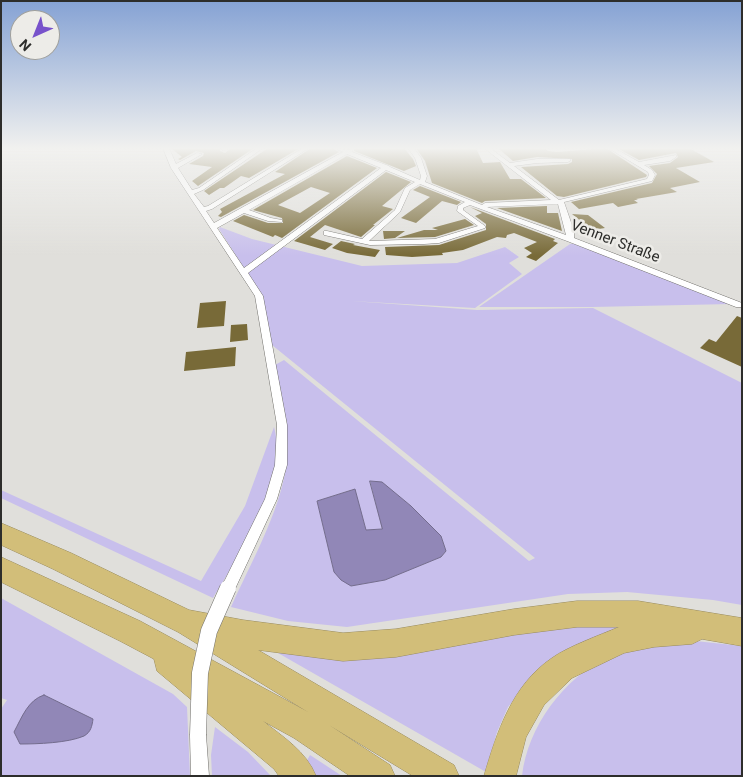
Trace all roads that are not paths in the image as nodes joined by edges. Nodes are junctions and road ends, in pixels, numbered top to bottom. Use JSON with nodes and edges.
{"nodes":[{"id":1,"x":184,"y":184,"type":"edge"},
{"id":2,"x":208,"y":184,"type":"edge"},
{"id":3,"x":248,"y":184,"type":"edge"},
{"id":4,"x":289,"y":184,"type":"edge"},
{"id":5,"x":363,"y":184,"type":"edge"},
{"id":6,"x":416,"y":184,"type":"edge"},
{"id":7,"x":430,"y":184,"type":"edge"},
{"id":8,"x":535,"y":184,"type":"edge"},
{"id":9,"x":632,"y":184,"type":"edge"},
{"id":10,"x":190,"y":193,"type":"junction"},
{"id":11,"x":471,"y":202,"type":"junction"},
{"id":12,"x":558,"y":202,"type":"junction"},
{"id":13,"x":481,"y":205,"type":"junction"},
{"id":14,"x":201,"y":210,"type":"junction"},
{"id":15,"x":244,"y":210,"type":"junction"},
{"id":16,"x":280,"y":220,"type":"dead end"},
{"id":17,"x":213,"y":227,"type":"junction"},
{"id":18,"x":327,"y":233,"type":"dead end"},
{"id":19,"x":570,"y":239,"type":"junction"},
{"id":20,"x":364,"y":241,"type":"junction"},
{"id":21,"x":244,"y":272,"type":"junction"},
{"id":22,"x":739,"y":305,"type":"dead end"},
{"id":23,"x":1,"y":534,"type":"edge"},
{"id":24,"x":1,"y":569,"type":"edge"},
{"id":25,"x":187,"y":623,"type":"junction"},
{"id":26,"x":732,"y":630,"type":"edge"},
{"id":27,"x":130,"y":631,"type":"junction"},
{"id":28,"x":200,"y":776,"type":"edge"},
{"id":29,"x":300,"y":776,"type":"edge"},
{"id":30,"x":379,"y":776,"type":"edge"},
{"id":31,"x":443,"y":776,"type":"edge"},
{"id":32,"x":500,"y":776,"type":"edge"}],
"edges":[{"from":1,"to":10,"type":"street"},
{"from":2,"to":10,"type":"street"},
{"from":3,"to":14,"type":"street"},
{"from":4,"to":15,"type":"street"},
{"from":5,"to":21,"type":"street"},
{"from":6,"to":20,"type":"street"},
{"from":7,"to":11,"type":"street","name":"Venner Straße"},
{"from":8,"to":12,"type":"street"},
{"from":9,"to":12,"type":"street","name":"Venner Straße"},
{"from":10,"to":14,"type":"street"},
{"from":11,"to":13,"type":"street","name":"Venner Straße"},
{"from":11,"to":20,"type":"street"},
{"from":12,"to":13,"type":"street","name":"Venner Straße"},
{"from":12,"to":19,"type":"street"},
{"from":13,"to":19,"type":"street","name":"Venner Straße"},
{"from":14,"to":17,"type":"street"},
{"from":15,"to":16,"type":"street"},
{"from":15,"to":17,"type":"street"},
{"from":17,"to":21,"type":"street"},
{"from":18,"to":20,"type":"street"},
{"from":19,"to":22,"type":"street","name":"Venner Straße"},
{"from":21,"to":28,"type":"street","bridge":true},
{"from":23,"to":25,"type":"highway"},
{"from":24,"to":27,"type":"highway"},
{"from":25,"to":26,"type":"highway"},
{"from":25,"to":31,"type":"highway"},
{"from":26,"to":32,"type":"highway"},
{"from":27,"to":29,"type":"highway"},
{"from":27,"to":30,"type":"highway"}]}
